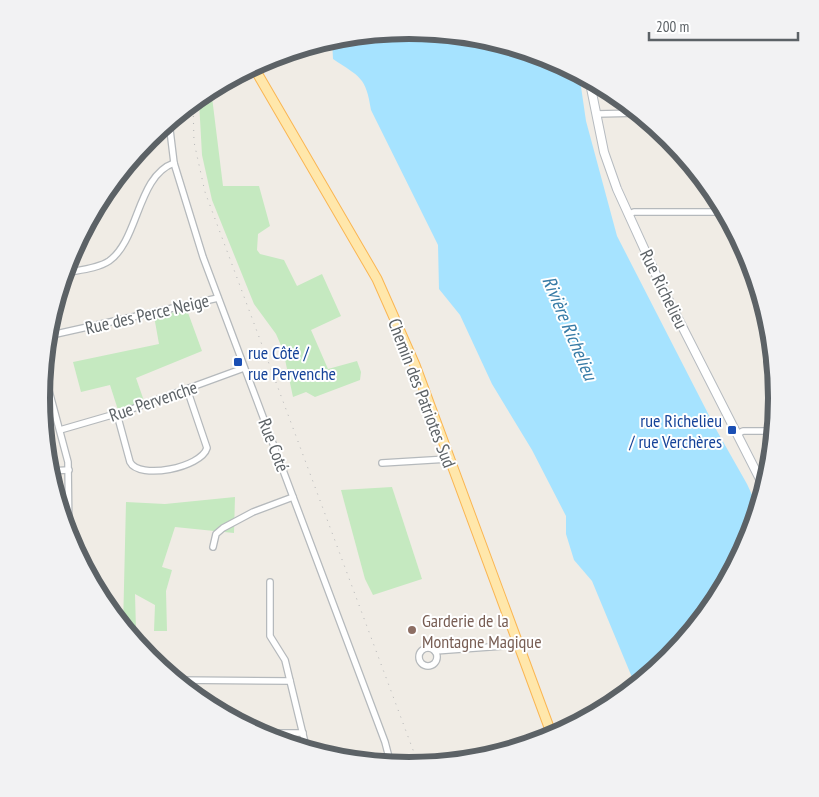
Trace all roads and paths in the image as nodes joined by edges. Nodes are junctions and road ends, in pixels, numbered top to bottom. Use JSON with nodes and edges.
{"nodes":[{"id":1,"x":257,"y":73,"type":"edge"},
{"id":2,"x":591,"y":88,"type":"edge"},
{"id":3,"x":629,"y":113,"type":"edge"},
{"id":4,"x":596,"y":114,"type":"junction"},
{"id":5,"x":169,"y":131,"type":"edge"},
{"id":6,"x":174,"y":163,"type":"junction"},
{"id":7,"x":717,"y":212,"type":"edge"},
{"id":8,"x":629,"y":214,"type":"junction"},
{"id":9,"x":73,"y":271,"type":"edge"},
{"id":10,"x":218,"y":298,"type":"junction"},
{"id":11,"x":56,"y":334,"type":"edge"},
{"id":12,"x":244,"y":368,"type":"junction"},
{"id":13,"x":187,"y":389,"type":"junction"},
{"id":14,"x":50,"y":394,"type":"edge"},
{"id":15,"x":117,"y":414,"type":"junction"},
{"id":16,"x":60,"y":430,"type":"junction"},
{"id":17,"x":767,"y":431,"type":"edge"},
{"id":18,"x":737,"y":434,"type":"junction"},
{"id":19,"x":448,"y":459,"type":"junction"},
{"id":20,"x":382,"y":463,"type":"dead end"},
{"id":21,"x":68,"y":470,"type":"junction"},
{"id":22,"x":57,"y":471,"type":"edge"},
{"id":23,"x":760,"y":479,"type":"edge"},
{"id":24,"x":293,"y":496,"type":"junction"},
{"id":25,"x":69,"y":514,"type":"edge"},
{"id":26,"x":212,"y":547,"type":"dead end"},
{"id":27,"x":270,"y":582,"type":"dead end"},
{"id":28,"x":518,"y":645,"type":"junction"},
{"id":29,"x":435,"y":651,"type":"dead end"},
{"id":30,"x":185,"y":680,"type":"edge"},
{"id":31,"x":290,"y":681,"type":"junction"},
{"id":32,"x":550,"y":730,"type":"edge"},
{"id":33,"x":278,"y":733,"type":"edge"},
{"id":34,"x":303,"y":733,"type":"junction"},
{"id":35,"x":306,"y":743,"type":"edge"},
{"id":36,"x":389,"y":757,"type":"edge"}],
"edges":[{"from":1,"to":19,"type":"main road","name":"Chemin des Patriotes Sud"},
{"from":2,"to":4,"type":"main road","name":"Rue Richelieu"},
{"from":3,"to":4,"type":"street"},
{"from":4,"to":8,"type":"main road","name":"Rue Richelieu"},
{"from":5,"to":6,"type":"street","name":"Rue Coté"},
{"from":6,"to":9,"type":"street"},
{"from":6,"to":10,"type":"street","name":"Rue Coté"},
{"from":7,"to":8,"type":"street"},
{"from":8,"to":18,"type":"main road","name":"Rue Richelieu"},
{"from":10,"to":11,"type":"street","name":"Rue des Perce Neige"},
{"from":10,"to":12,"type":"street","name":"Rue Coté"},
{"from":12,"to":13,"type":"street","name":"Rue Pervenche"},
{"from":12,"to":24,"type":"street","name":"Rue Coté"},
{"from":13,"to":15,"type":"street","name":"Rue Pervenche"},
{"from":13,"to":15,"type":"street"},
{"from":14,"to":16,"type":"street"},
{"from":15,"to":16,"type":"street","name":"Rue Pervenche"},
{"from":16,"to":21,"type":"street"},
{"from":17,"to":18,"type":"street"},
{"from":18,"to":23,"type":"main road","name":"Rue Richelieu"},
{"from":19,"to":20,"type":"street"},
{"from":19,"to":28,"type":"main road","name":"Chemin des Patriotes Sud"},
{"from":21,"to":22,"type":"street"},
{"from":21,"to":25,"type":"street"},
{"from":24,"to":26,"type":"street"},
{"from":24,"to":36,"type":"street","name":"Rue Coté"},
{"from":27,"to":31,"type":"street"},
{"from":28,"to":29,"type":"street"},
{"from":28,"to":32,"type":"main road","name":"Chemin des Patriotes Sud"},
{"from":30,"to":31,"type":"street"},
{"from":31,"to":34,"type":"street"},
{"from":33,"to":34,"type":"street"},
{"from":34,"to":35,"type":"street"}]}
